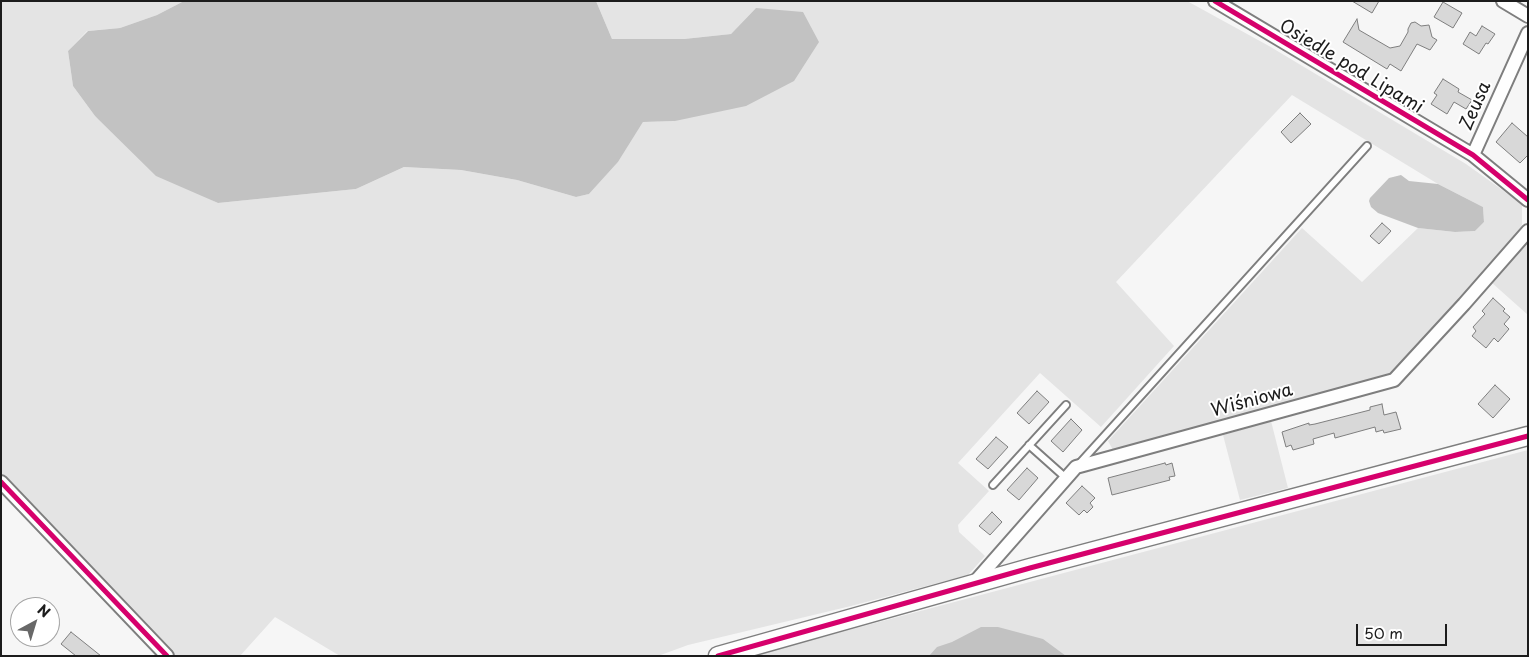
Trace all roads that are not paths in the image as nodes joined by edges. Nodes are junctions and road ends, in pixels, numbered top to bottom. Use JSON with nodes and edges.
{"nodes":[{"id":1,"x":1215,"y":1,"type":"edge"},
{"id":2,"x":1503,"y":1,"type":"edge"},
{"id":3,"x":1528,"y":16,"type":"edge"},
{"id":4,"x":1528,"y":33,"type":"edge"},
{"id":5,"x":1523,"y":58,"type":"edge"},
{"id":6,"x":1367,"y":146,"type":"dead end"},
{"id":7,"x":1473,"y":155,"type":"junction"},
{"id":8,"x":1528,"y":200,"type":"edge"},
{"id":9,"x":1528,"y":231,"type":"edge"},
{"id":10,"x":1066,"y":404,"type":"dead end"},
{"id":11,"x":1528,"y":436,"type":"edge"},
{"id":12,"x":1029,"y":445,"type":"junction"},
{"id":13,"x":1076,"y":467,"type":"junction"},
{"id":14,"x":1066,"y":478,"type":"junction"},
{"id":15,"x":1,"y":482,"type":"edge"},
{"id":16,"x":993,"y":485,"type":"dead end"},
{"id":17,"x":974,"y":583,"type":"junction"},
{"id":18,"x":167,"y":656,"type":"edge"},
{"id":19,"x":718,"y":656,"type":"edge"}],
"edges":[{"from":1,"to":7,"type":"street","name":"Osiedle pod Lipami"},
{"from":2,"to":3,"type":"street"},
{"from":4,"to":5,"type":"street","name":"Zeusa"},
{"from":5,"to":7,"type":"street","name":"Zeusa"},
{"from":6,"to":13,"type":"lane"},
{"from":7,"to":8,"type":"street","name":"Zeusa"},
{"from":9,"to":13,"type":"street","name":"Wiśniowa"},
{"from":10,"to":12,"type":"lane"},
{"from":11,"to":17,"type":"street"},
{"from":12,"to":14,"type":"lane"},
{"from":12,"to":16,"type":"lane"},
{"from":13,"to":14,"type":"street"},
{"from":14,"to":17,"type":"street"},
{"from":15,"to":18,"type":"street"},
{"from":17,"to":19,"type":"street"}]}
